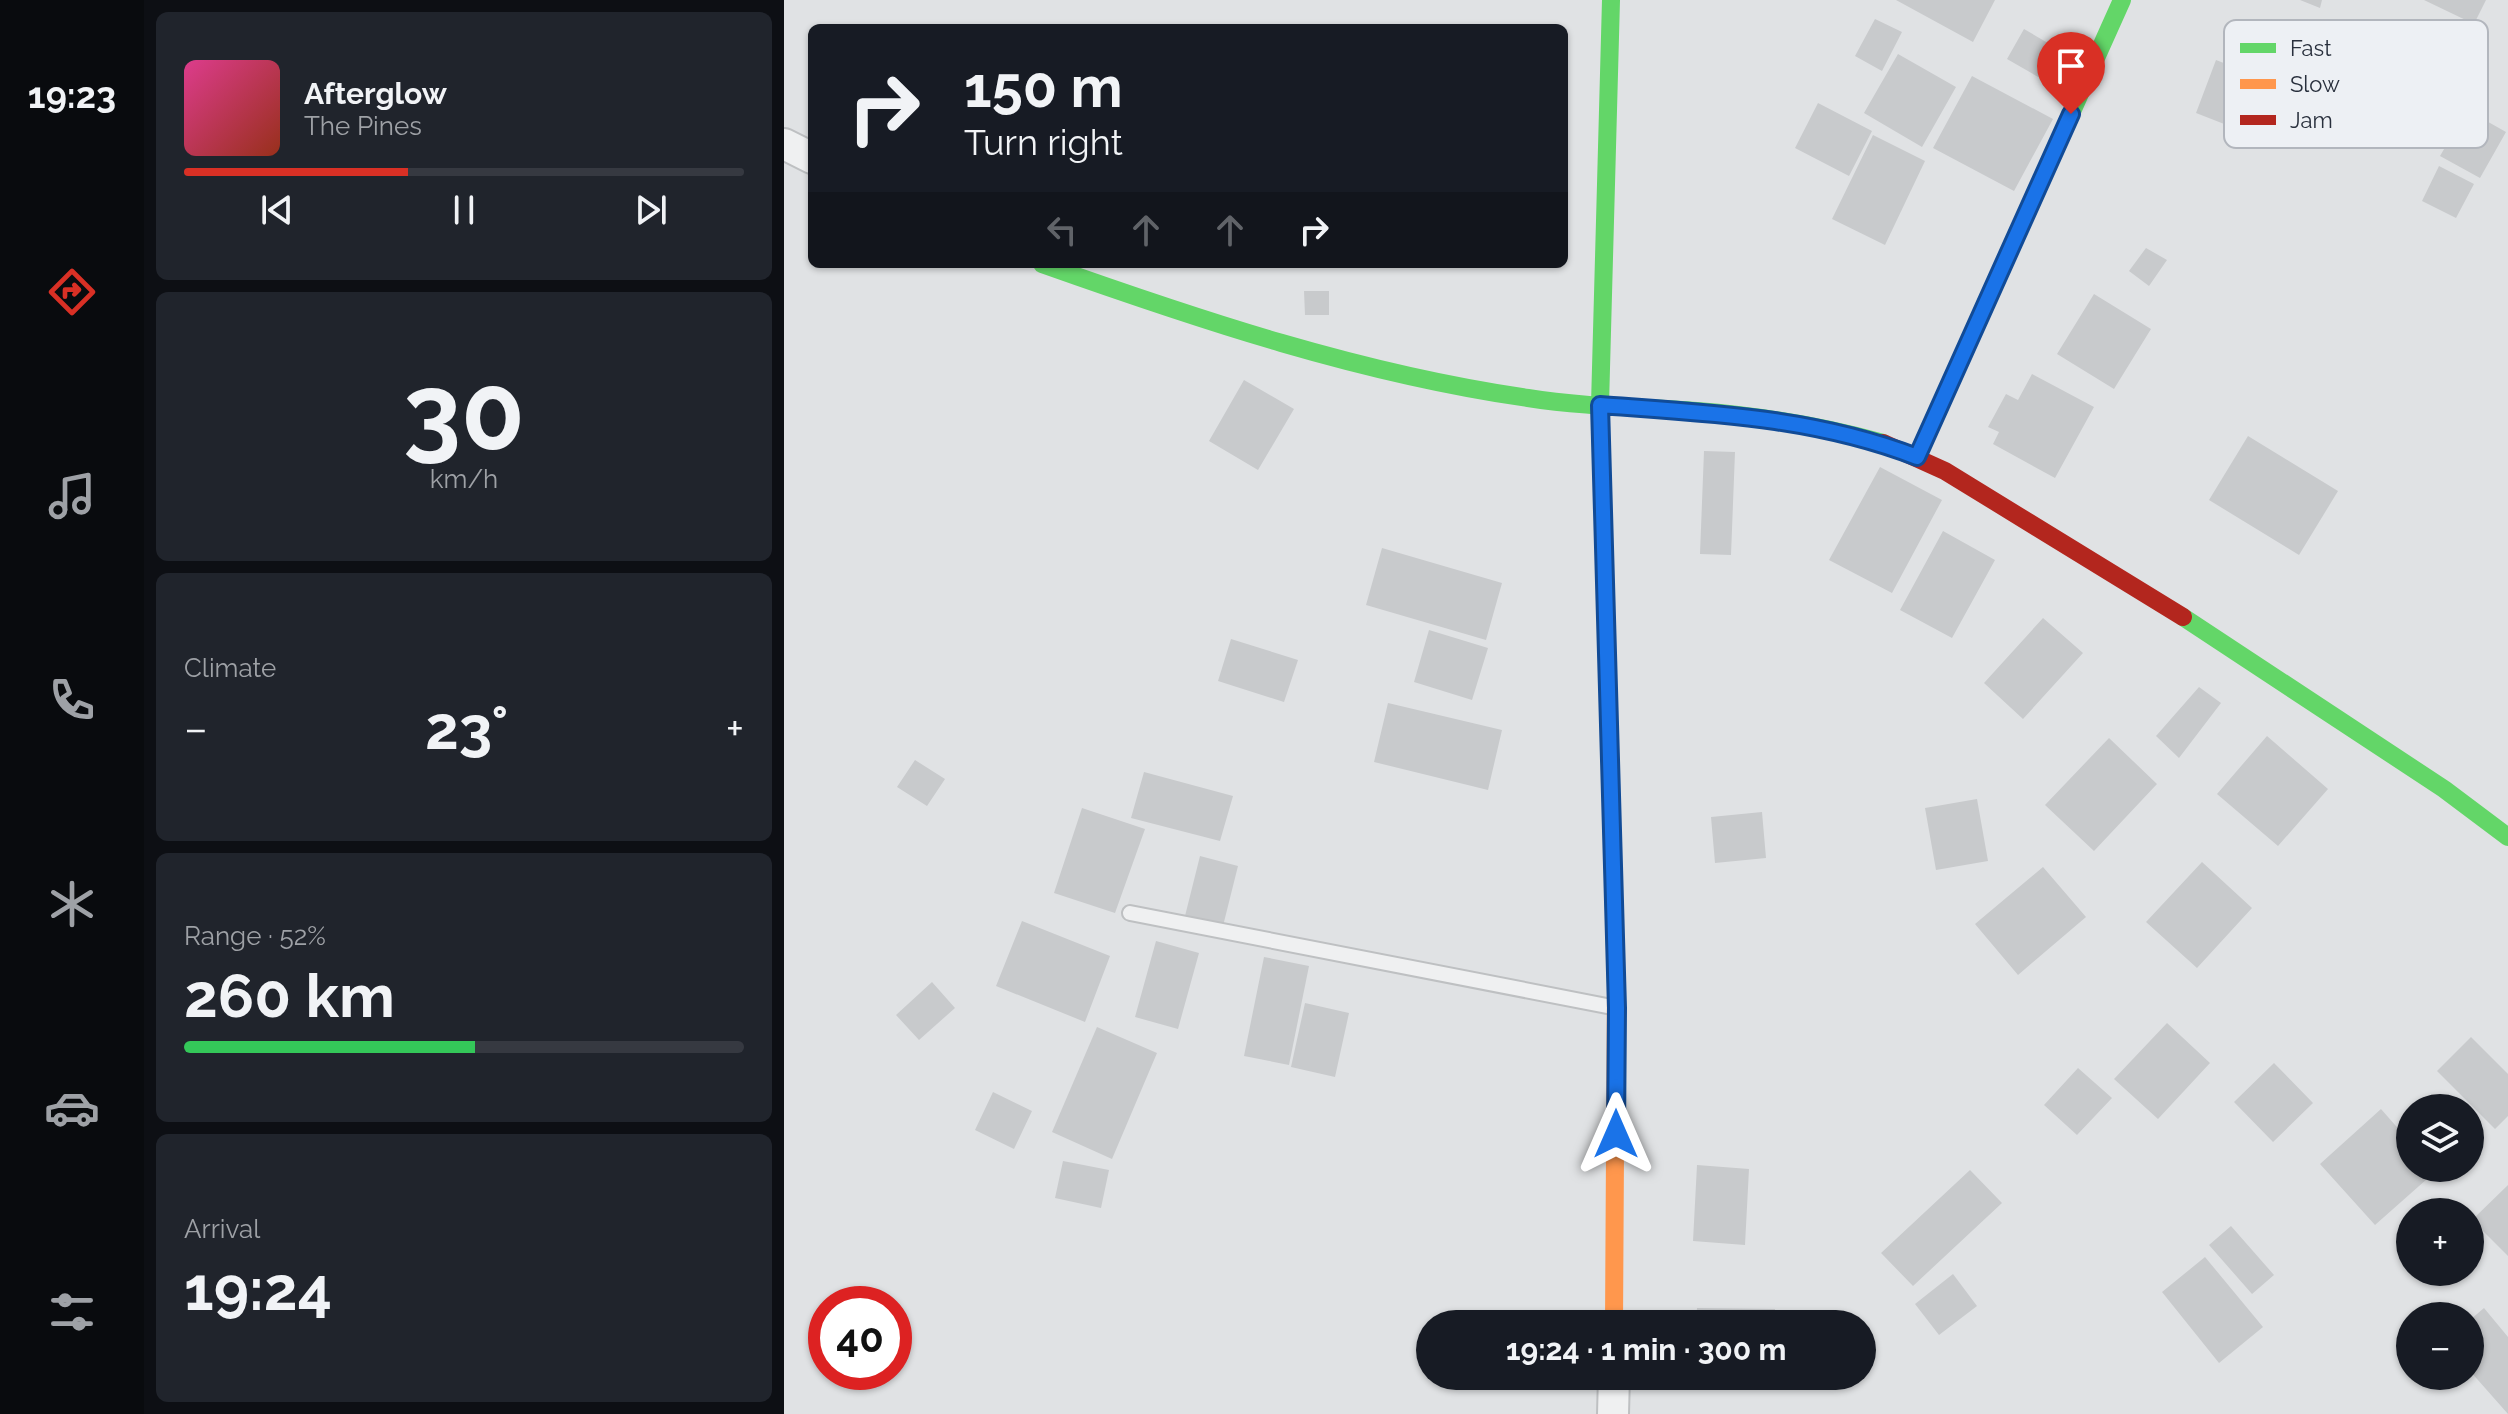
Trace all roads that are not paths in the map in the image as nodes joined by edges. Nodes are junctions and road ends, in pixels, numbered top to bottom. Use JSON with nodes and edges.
{"nodes":[{"id":1,"x":1611,"y":0,"type":"edge"},
{"id":2,"x":2122,"y":0,"type":"edge"},
{"id":3,"x":784,"y":144,"type":"edge"},
{"id":4,"x":808,"y":156,"type":"edge"},
{"id":5,"x":1053,"y":268,"type":"edge"},
{"id":6,"x":1600,"y":405,"type":"junction"},
{"id":7,"x":1917,"y":457,"type":"junction"},
{"id":8,"x":2504,"y":823,"type":"edge"},
{"id":9,"x":1130,"y":913,"type":"dead end"},
{"id":10,"x":1617,"y":1008,"type":"junction"},
{"id":11,"x":1614,"y":1310,"type":"edge"},
{"id":12,"x":1614,"y":1390,"type":"edge"},
{"id":13,"x":1613,"y":1414,"type":"edge"}],
"edges":[{"from":1,"to":6,"type":"street"},
{"from":2,"to":7,"type":"street"},
{"from":3,"to":4,"type":"street"},
{"from":5,"to":6,"type":"street"},
{"from":6,"to":7,"type":"street"},
{"from":6,"to":10,"type":"street"},
{"from":7,"to":8,"type":"street"},
{"from":9,"to":10,"type":"lane"},
{"from":10,"to":11,"type":"street"},
{"from":12,"to":13,"type":"street"}]}
